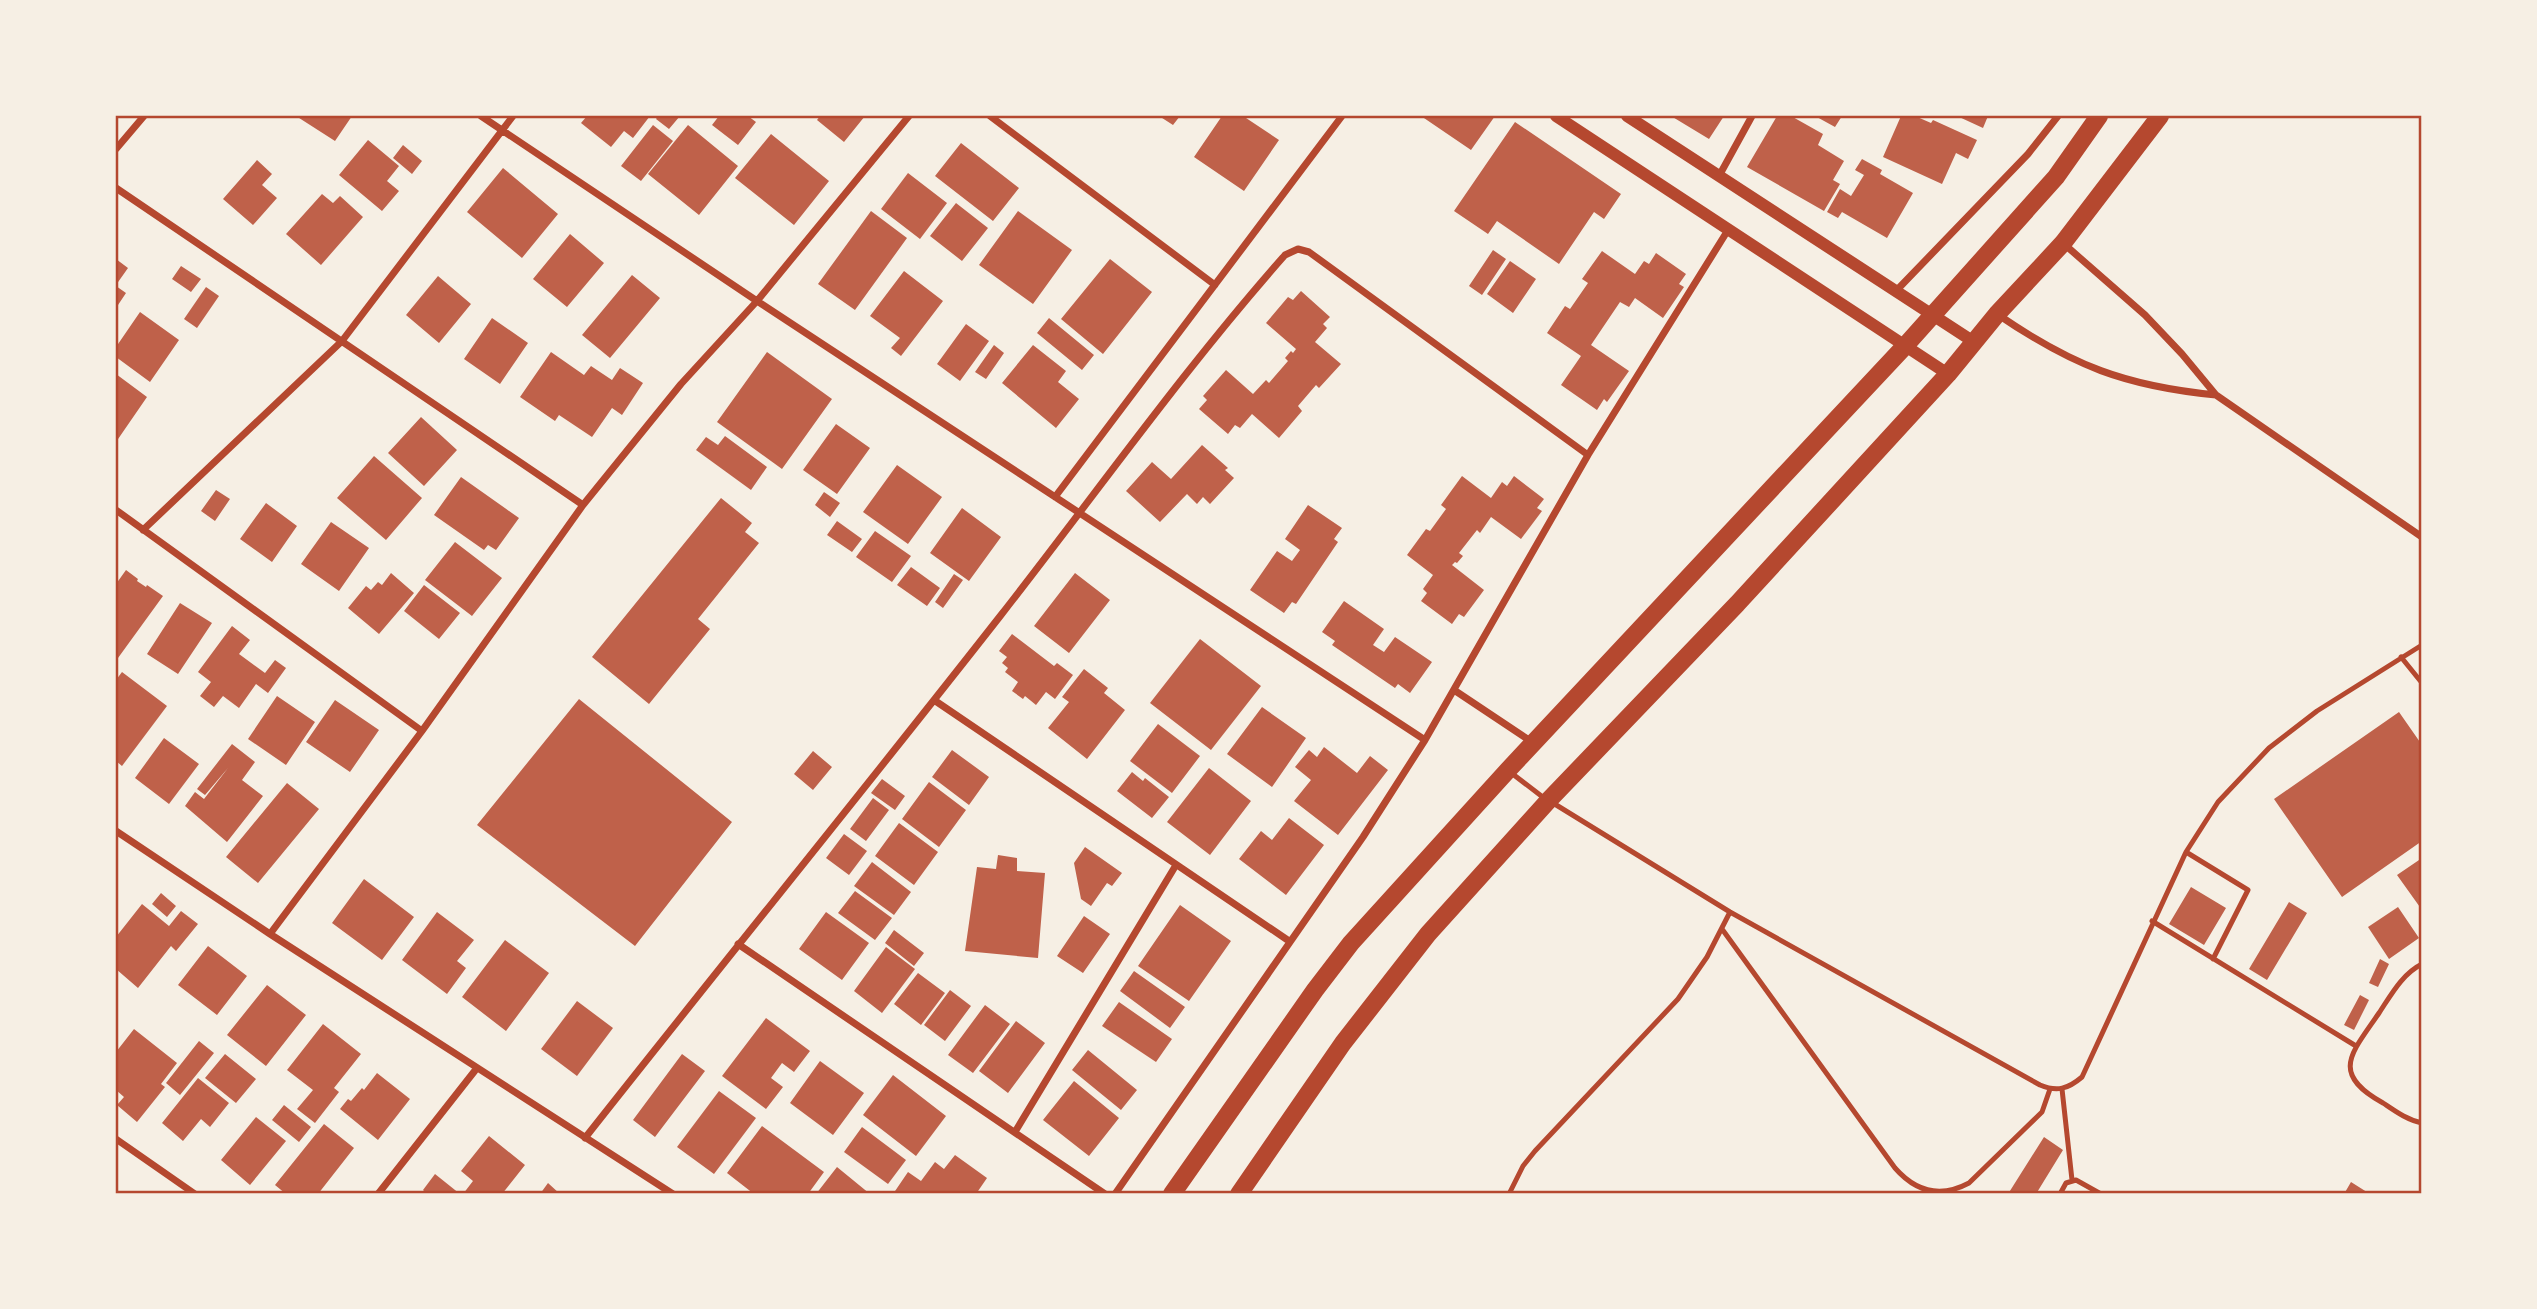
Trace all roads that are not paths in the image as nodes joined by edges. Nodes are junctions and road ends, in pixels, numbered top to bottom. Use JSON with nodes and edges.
{"nodes":[{"id":1,"x":144,"y":116,"type":"edge"},
{"id":2,"x":481,"y":116,"type":"edge"},
{"id":3,"x":513,"y":116,"type":"edge"},
{"id":4,"x":909,"y":116,"type":"edge"},
{"id":5,"x":990,"y":116,"type":"edge"},
{"id":6,"x":1342,"y":116,"type":"edge"},
{"id":7,"x":1556,"y":116,"type":"edge"},
{"id":8,"x":1627,"y":116,"type":"edge"},
{"id":9,"x":1752,"y":116,"type":"edge"},
{"id":10,"x":2058,"y":116,"type":"edge"},
{"id":11,"x":2099,"y":116,"type":"edge"},
{"id":12,"x":2160,"y":116,"type":"edge"},
{"id":13,"x":502,"y":131,"type":"junction"},
{"id":14,"x":116,"y":149,"type":"edge"},
{"id":15,"x":1718,"y":177,"type":"junction"},
{"id":16,"x":116,"y":188,"type":"edge"},
{"id":17,"x":1728,"y":230,"type":"junction"},
{"id":18,"x":2063,"y":243,"type":"junction"},
{"id":19,"x":1215,"y":285,"type":"junction"},
{"id":20,"x":1895,"y":292,"type":"junction"},
{"id":21,"x":757,"y":301,"type":"junction"},
{"id":22,"x":1997,"y":314,"type":"junction"},
{"id":23,"x":1932,"y":315,"type":"junction"},
{"id":24,"x":342,"y":341,"type":"junction"},
{"id":25,"x":1974,"y":342,"type":"junction"},
{"id":26,"x":1905,"y":346,"type":"junction"},
{"id":27,"x":1948,"y":374,"type":"junction"},
{"id":28,"x":2216,"y":395,"type":"junction"},
{"id":29,"x":1588,"y":455,"type":"junction"},
{"id":30,"x":1055,"y":497,"type":"junction"},
{"id":31,"x":583,"y":505,"type":"junction"},
{"id":32,"x":116,"y":510,"type":"edge"},
{"id":33,"x":1080,"y":514,"type":"junction"},
{"id":34,"x":143,"y":530,"type":"junction"},
{"id":35,"x":2421,"y":537,"type":"edge"},
{"id":36,"x":2421,"y":645,"type":"edge"},
{"id":37,"x":2401,"y":657,"type":"junction"},
{"id":38,"x":2421,"y":683,"type":"edge"},
{"id":39,"x":1454,"y":690,"type":"junction"},
{"id":40,"x":934,"y":701,"type":"junction"},
{"id":41,"x":422,"y":731,"type":"junction"},
{"id":42,"x":1425,"y":740,"type":"junction"},
{"id":43,"x":1533,"y":743,"type":"junction"},
{"id":44,"x":1508,"y":770,"type":"junction"},
{"id":45,"x":1548,"y":801,"type":"junction"},
{"id":46,"x":116,"y":833,"type":"edge"},
{"id":47,"x":2186,"y":852,"type":"junction"},
{"id":48,"x":1176,"y":864,"type":"junction"},
{"id":49,"x":1730,"y":912,"type":"junction"},
{"id":50,"x":2152,"y":921,"type":"junction"},
{"id":51,"x":1722,"y":929,"type":"junction"},
{"id":52,"x":270,"y":934,"type":"junction"},
{"id":53,"x":1289,"y":941,"type":"junction"},
{"id":54,"x":738,"y":944,"type":"junction"},
{"id":55,"x":2213,"y":959,"type":"junction"},
{"id":56,"x":2421,"y":964,"type":"edge"},
{"id":57,"x":2356,"y":1046,"type":"junction"},
{"id":58,"x":477,"y":1068,"type":"junction"},
{"id":59,"x":2050,"y":1089,"type":"junction"},
{"id":60,"x":2062,"y":1089,"type":"junction"},
{"id":61,"x":2421,"y":1123,"type":"edge"},
{"id":62,"x":1015,"y":1132,"type":"junction"},
{"id":63,"x":585,"y":1138,"type":"junction"},
{"id":64,"x":116,"y":1139,"type":"edge"},
{"id":65,"x":2073,"y":1180,"type":"junction"},
{"id":66,"x":669,"y":1192,"type":"edge"},
{"id":67,"x":195,"y":1194,"type":"edge"},
{"id":68,"x":378,"y":1194,"type":"edge"},
{"id":69,"x":1105,"y":1194,"type":"edge"},
{"id":70,"x":1115,"y":1194,"type":"edge"},
{"id":71,"x":1172,"y":1194,"type":"edge"},
{"id":72,"x":1238,"y":1194,"type":"edge"},
{"id":73,"x":1509,"y":1194,"type":"edge"},
{"id":74,"x":2060,"y":1194,"type":"edge"},
{"id":75,"x":2101,"y":1194,"type":"edge"}],
"edges":[{"from":1,"to":14,"type":"street"},
{"from":2,"to":13,"type":"street"},
{"from":3,"to":13,"type":"street"},
{"from":4,"to":21,"type":"street"},
{"from":5,"to":19,"type":"street"},
{"from":6,"to":19,"type":"street"},
{"from":7,"to":17,"type":"street"},
{"from":8,"to":15,"type":"street"},
{"from":9,"to":15,"type":"street"},
{"from":10,"to":20,"type":"street"},
{"from":11,"to":23,"type":"main road"},
{"from":12,"to":18,"type":"main road"},
{"from":13,"to":21,"type":"street"},
{"from":13,"to":24,"type":"street"},
{"from":15,"to":20,"type":"street"},
{"from":16,"to":24,"type":"street"},
{"from":17,"to":26,"type":"street"},
{"from":17,"to":29,"type":"street"},
{"from":18,"to":22,"type":"main road"},
{"from":18,"to":28,"type":"street"},
{"from":19,"to":30,"type":"street"},
{"from":20,"to":23,"type":"street"},
{"from":21,"to":30,"type":"street"},
{"from":21,"to":31,"type":"street"},
{"from":22,"to":25,"type":"main road"},
{"from":22,"to":28,"type":"street"},
{"from":23,"to":25,"type":"street"},
{"from":23,"to":26,"type":"main road"},
{"from":24,"to":31,"type":"street"},
{"from":24,"to":34,"type":"street"},
{"from":25,"to":27,"type":"main road"},
{"from":26,"to":27,"type":"street"},
{"from":26,"to":43,"type":"main road"},
{"from":27,"to":45,"type":"main road"},
{"from":28,"to":35,"type":"street"},
{"from":29,"to":33,"type":"street"},
{"from":29,"to":39,"type":"street"},
{"from":30,"to":33,"type":"street"},
{"from":31,"to":41,"type":"street"},
{"from":32,"to":34,"type":"street"},
{"from":33,"to":40,"type":"street"},
{"from":33,"to":42,"type":"street"},
{"from":34,"to":41,"type":"street"},
{"from":36,"to":37,"type":"lane"},
{"from":37,"to":38,"type":"lane"},
{"from":37,"to":47,"type":"lane"},
{"from":39,"to":42,"type":"street"},
{"from":39,"to":43,"type":"street"},
{"from":40,"to":48,"type":"street"},
{"from":40,"to":54,"type":"street"},
{"from":41,"to":52,"type":"street"},
{"from":42,"to":53,"type":"street"},
{"from":43,"to":44,"type":"main road"},
{"from":44,"to":45,"type":"lane"},
{"from":44,"to":71,"type":"main road"},
{"from":45,"to":49,"type":"lane"},
{"from":45,"to":72,"type":"main road"},
{"from":46,"to":52,"type":"street"},
{"from":47,"to":50,"type":"lane"},
{"from":47,"to":55,"type":"lane"},
{"from":48,"to":53,"type":"street"},
{"from":48,"to":62,"type":"street"},
{"from":49,"to":51,"type":"lane"},
{"from":49,"to":59,"type":"lane"},
{"from":50,"to":55,"type":"lane"},
{"from":50,"to":60,"type":"lane"},
{"from":51,"to":59,"type":"lane"},
{"from":51,"to":73,"type":"lane"},
{"from":52,"to":58,"type":"street"},
{"from":53,"to":70,"type":"street"},
{"from":54,"to":62,"type":"street"},
{"from":54,"to":63,"type":"street"},
{"from":55,"to":57,"type":"lane"},
{"from":56,"to":57,"type":"lane"},
{"from":57,"to":61,"type":"lane"},
{"from":58,"to":63,"type":"street"},
{"from":58,"to":68,"type":"street"},
{"from":59,"to":60,"type":"lane"},
{"from":60,"to":65,"type":"lane"},
{"from":62,"to":69,"type":"street"},
{"from":63,"to":66,"type":"street"},
{"from":64,"to":67,"type":"street"},
{"from":65,"to":74,"type":"lane"},
{"from":65,"to":75,"type":"lane"}]}
